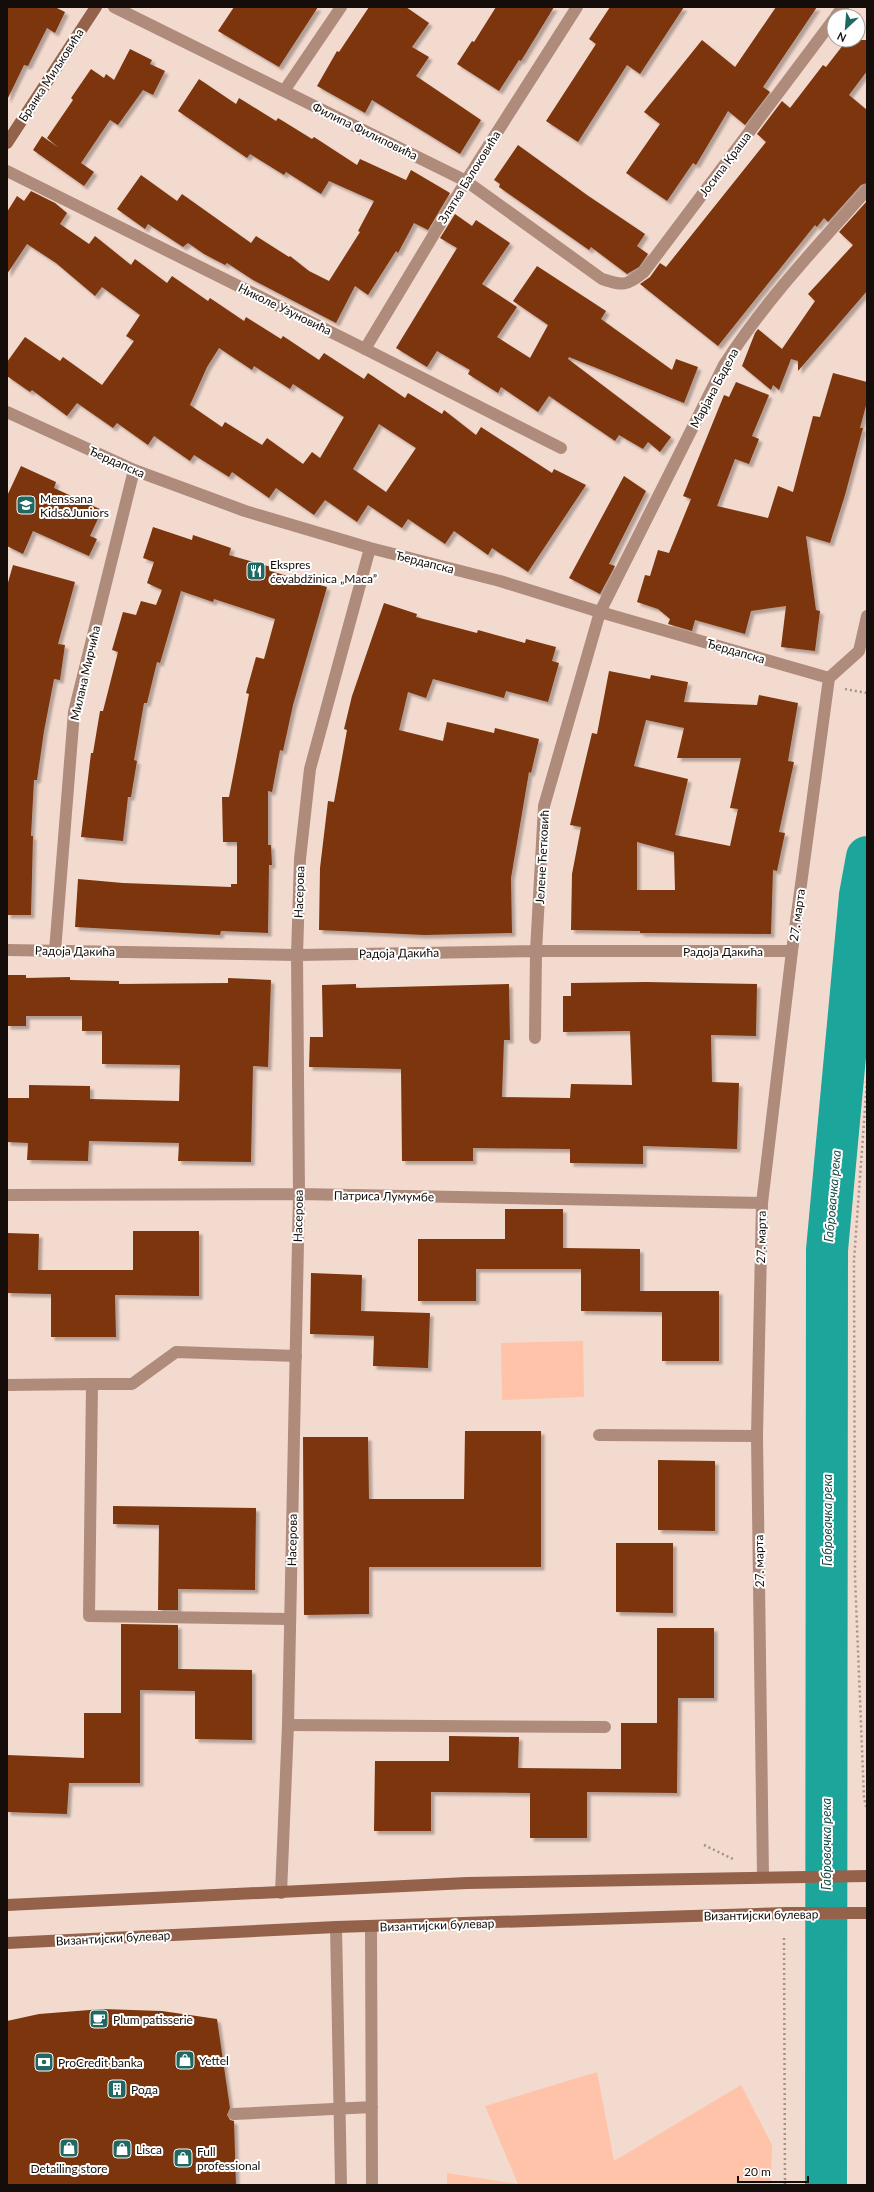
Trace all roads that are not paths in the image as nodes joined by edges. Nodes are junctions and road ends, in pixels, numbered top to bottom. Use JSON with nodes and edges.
{"nodes":[{"id":1,"x":96,"y":7,"type":"edge"},
{"id":2,"x":114,"y":7,"type":"edge"},
{"id":3,"x":341,"y":7,"type":"edge"},
{"id":4,"x":578,"y":7,"type":"edge"},
{"id":5,"x":826,"y":30,"type":"edge"},
{"id":6,"x":284,"y":91,"type":"junction"},
{"id":7,"x":7,"y":143,"type":"edge"},
{"id":8,"x":7,"y":171,"type":"edge"},
{"id":9,"x":466,"y":181,"type":"junction"},
{"id":10,"x":867,"y":190,"type":"edge"},
{"id":11,"x":602,"y":278,"type":"joint"},
{"id":12,"x":365,"y":349,"type":"junction"},
{"id":13,"x":7,"y":412,"type":"edge"},
{"id":14,"x":561,"y":448,"type":"dead end"},
{"id":15,"x":134,"y":470,"type":"junction"},
{"id":16,"x":370,"y":548,"type":"junction"},
{"id":17,"x":600,"y":612,"type":"junction"},
{"id":18,"x":867,"y":616,"type":"edge"},
{"id":19,"x":830,"y":678,"type":"junction"},
{"id":20,"x":7,"y":950,"type":"edge"},
{"id":21,"x":55,"y":951,"type":"junction"},
{"id":22,"x":536,"y":951,"type":"junction"},
{"id":23,"x":792,"y":951,"type":"junction"},
{"id":24,"x":297,"y":955,"type":"junction"},
{"id":25,"x":535,"y":1038,"type":"dead end"},
{"id":26,"x":299,"y":1194,"type":"junction"},
{"id":27,"x":7,"y":1195,"type":"edge"},
{"id":28,"x":762,"y":1203,"type":"junction"},
{"id":29,"x":296,"y":1356,"type":"junction"},
{"id":30,"x":92,"y":1384,"type":"junction"},
{"id":31,"x":7,"y":1385,"type":"edge"},
{"id":32,"x":599,"y":1435,"type":"dead end"},
{"id":33,"x":758,"y":1436,"type":"junction"},
{"id":34,"x":290,"y":1619,"type":"junction"},
{"id":35,"x":288,"y":1725,"type":"junction"},
{"id":36,"x":604,"y":1727,"type":"dead end"},
{"id":37,"x":867,"y":1876,"type":"edge"},
{"id":38,"x":763,"y":1877,"type":"junction"},
{"id":39,"x":281,"y":1893,"type":"junction"},
{"id":40,"x":7,"y":1905,"type":"edge"},
{"id":41,"x":867,"y":1913,"type":"edge"},
{"id":42,"x":336,"y":1927,"type":"junction"},
{"id":43,"x":371,"y":1927,"type":"junction"},
{"id":44,"x":7,"y":1943,"type":"edge"},
{"id":45,"x":372,"y":2108,"type":"junction"},
{"id":46,"x":340,"y":2109,"type":"junction"},
{"id":47,"x":234,"y":2114,"type":"dead end"},
{"id":48,"x":341,"y":2185,"type":"edge"},
{"id":49,"x":372,"y":2185,"type":"edge"}],
"edges":[{"from":1,"to":7,"type":"street","name":"Бранка Миљковића"},
{"from":2,"to":6,"type":"street","name":"Филипа Филиповића"},
{"from":3,"to":6,"type":"street"},
{"from":4,"to":9,"type":"street","name":"Златка Балоковића"},
{"from":5,"to":11,"type":"street","name":"Јосипа Краша"},
{"from":6,"to":9,"type":"street","name":"Филипа Филиповића"},
{"from":8,"to":12,"type":"street","name":"Николе Узуновића"},
{"from":9,"to":11,"type":"street","name":"Филипа Филиповића"},
{"from":9,"to":12,"type":"street","name":"Златка Балоковића"},
{"from":10,"to":17,"type":"street","name":"Марјана Бадела"},
{"from":12,"to":14,"type":"street","name":"Николе Узуновића"},
{"from":13,"to":15,"type":"street","name":"Ђердапска"},
{"from":15,"to":16,"type":"street","name":"Ђердапска"},
{"from":15,"to":21,"type":"street","name":"Милана Мирчића"},
{"from":16,"to":17,"type":"street","name":"Ђердапска"},
{"from":16,"to":24,"type":"street","name":"Насерова"},
{"from":17,"to":19,"type":"street","name":"Ђердапска"},
{"from":17,"to":22,"type":"street","name":"Јелене Ћетковић"},
{"from":18,"to":19,"type":"street"},
{"from":19,"to":23,"type":"street","name":"27. марта"},
{"from":20,"to":21,"type":"street","name":"Радоја Дакића"},
{"from":21,"to":24,"type":"street","name":"Радоја Дакића"},
{"from":22,"to":23,"type":"street","name":"Радоја Дакића"},
{"from":22,"to":24,"type":"street","name":"Радоја Дакића"},
{"from":22,"to":25,"type":"street","name":"Јелене Ћетковић"},
{"from":23,"to":28,"type":"street","name":"27. марта"},
{"from":24,"to":26,"type":"street","name":"Насерова"},
{"from":26,"to":27,"type":"street","name":"Патриса Лумумбе"},
{"from":26,"to":28,"type":"street","name":"Патриса Лумумбе"},
{"from":26,"to":29,"type":"street","name":"Насерова"},
{"from":28,"to":33,"type":"street","name":"27. марта"},
{"from":29,"to":30,"type":"street"},
{"from":29,"to":34,"type":"street","name":"Насерова"},
{"from":30,"to":31,"type":"street"},
{"from":30,"to":34,"type":"street"},
{"from":32,"to":33,"type":"street"},
{"from":33,"to":38,"type":"street","name":"27. марта"},
{"from":34,"to":35,"type":"street","name":"Насерова"},
{"from":35,"to":36,"type":"street"},
{"from":35,"to":39,"type":"street","name":"Насерова"},
{"from":37,"to":38,"type":"street"},
{"from":38,"to":39,"type":"street"},
{"from":39,"to":40,"type":"street"},
{"from":41,"to":43,"type":"street","name":"Византијски булевар"},
{"from":42,"to":43,"type":"street","name":"Византијски булевар"},
{"from":42,"to":44,"type":"street","name":"Византијски булевар"},
{"from":42,"to":46,"type":"street"},
{"from":43,"to":45,"type":"street"},
{"from":45,"to":46,"type":"street"},
{"from":45,"to":49,"type":"street"},
{"from":46,"to":47,"type":"street"},
{"from":46,"to":48,"type":"street"}]}
